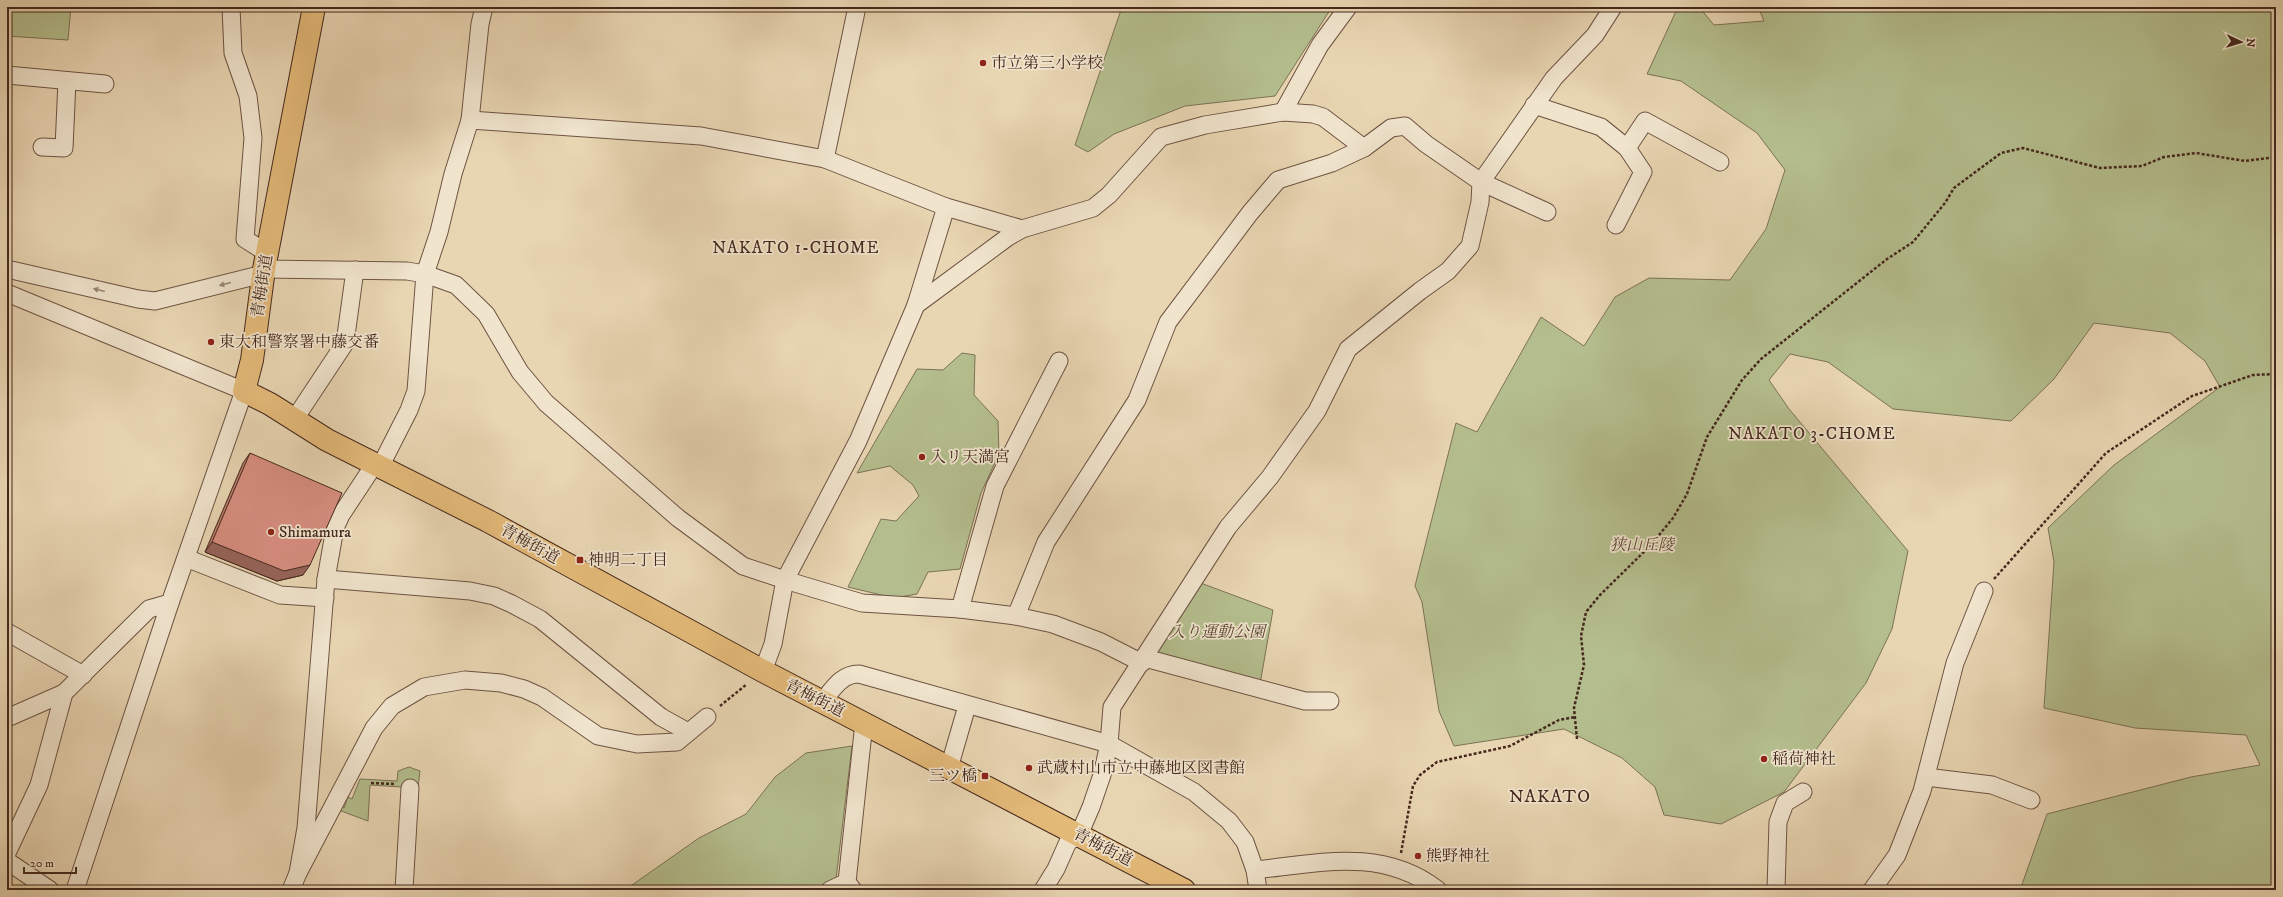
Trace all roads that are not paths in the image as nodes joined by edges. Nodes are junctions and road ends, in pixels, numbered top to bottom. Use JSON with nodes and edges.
{"nodes":[{"id":1,"x":231,"y":7,"type":"edge"},
{"id":2,"x":314,"y":7,"type":"edge"},
{"id":3,"x":484,"y":7,"type":"edge"},
{"id":4,"x":857,"y":7,"type":"edge"},
{"id":5,"x":1348,"y":7,"type":"edge"},
{"id":6,"x":1613,"y":7,"type":"edge"},
{"id":7,"x":7,"y":75,"type":"edge"},
{"id":8,"x":67,"y":80,"type":"junction"},
{"id":9,"x":105,"y":84,"type":"dead end"},
{"id":10,"x":1534,"y":105,"type":"junction"},
{"id":11,"x":1283,"y":112,"type":"junction"},
{"id":12,"x":470,"y":120,"type":"junction"},
{"id":13,"x":42,"y":147,"type":"dead end"},
{"id":14,"x":1364,"y":148,"type":"junction"},
{"id":15,"x":1627,"y":148,"type":"junction"},
{"id":16,"x":826,"y":159,"type":"junction"},
{"id":17,"x":1720,"y":162,"type":"dead end"},
{"id":18,"x":1481,"y":182,"type":"junction"},
{"id":19,"x":946,"y":207,"type":"junction"},
{"id":20,"x":1547,"y":212,"type":"dead end"},
{"id":21,"x":1616,"y":225,"type":"dead end"},
{"id":22,"x":1022,"y":229,"type":"junction"},
{"id":23,"x":265,"y":265,"type":"junction"},
{"id":24,"x":7,"y":268,"type":"edge"},
{"id":25,"x":355,"y":270,"type":"junction"},
{"id":26,"x":425,"y":274,"type":"junction"},
{"id":27,"x":7,"y":293,"type":"edge"},
{"id":28,"x":916,"y":305,"type":"junction"},
{"id":29,"x":1059,"y":361,"type":"dead end"},
{"id":30,"x":244,"y":391,"type":"junction"},
{"id":31,"x":294,"y":420,"type":"junction"},
{"id":32,"x":377,"y":466,"type":"junction"},
{"id":33,"x":186,"y":558,"type":"junction"},
{"id":34,"x":326,"y":579,"type":"junction"},
{"id":35,"x":784,"y":580,"type":"junction"},
{"id":36,"x":1984,"y":591,"type":"road end"},
{"id":37,"x":325,"y":598,"type":"junction"},
{"id":38,"x":170,"y":603,"type":"junction"},
{"id":39,"x":960,"y":609,"type":"junction"},
{"id":40,"x":1016,"y":616,"type":"junction"},
{"id":41,"x":7,"y":632,"type":"edge"},
{"id":42,"x":1144,"y":661,"type":"junction"},
{"id":43,"x":763,"y":671,"type":"junction"},
{"id":44,"x":83,"y":675,"type":"junction"},
{"id":45,"x":64,"y":693,"type":"junction"},
{"id":46,"x":1330,"y":701,"type":"dead end"},
{"id":47,"x":822,"y":702,"type":"junction"},
{"id":48,"x":967,"y":706,"type":"junction"},
{"id":49,"x":707,"y":717,"type":"road end"},
{"id":50,"x":7,"y":718,"type":"edge"},
{"id":51,"x":864,"y":723,"type":"junction"},
{"id":52,"x":688,"y":732,"type":"junction"},
{"id":53,"x":1109,"y":744,"type":"junction"},
{"id":54,"x":949,"y":768,"type":"junction"},
{"id":55,"x":1926,"y":777,"type":"junction"},
{"id":56,"x":403,"y":786,"type":"road end"},
{"id":57,"x":1803,"y":792,"type":"dead end"},
{"id":58,"x":2031,"y":800,"type":"dead end"},
{"id":59,"x":1079,"y":835,"type":"junction"},
{"id":60,"x":7,"y":853,"type":"edge"},
{"id":61,"x":7,"y":861,"type":"edge"},
{"id":62,"x":1255,"y":870,"type":"junction"},
{"id":63,"x":298,"y":872,"type":"junction"},
{"id":64,"x":850,"y":886,"type":"edge"},
{"id":65,"x":50,"y":890,"type":"edge"},
{"id":66,"x":75,"y":890,"type":"edge"},
{"id":67,"x":291,"y":890,"type":"edge"},
{"id":68,"x":404,"y":890,"type":"edge"},
{"id":69,"x":830,"y":890,"type":"edge"},
{"id":70,"x":1043,"y":890,"type":"edge"},
{"id":71,"x":1184,"y":890,"type":"edge"},
{"id":72,"x":1258,"y":890,"type":"edge"},
{"id":73,"x":1438,"y":890,"type":"edge"},
{"id":74,"x":1776,"y":890,"type":"edge"},
{"id":75,"x":1872,"y":890,"type":"edge"}],
"edges":[{"from":1,"to":23,"type":"street"},
{"from":2,"to":23,"type":"main road","name":"青梅街道"},
{"from":3,"to":12,"type":"street"},
{"from":4,"to":16,"type":"street"},
{"from":5,"to":11,"type":"street"},
{"from":6,"to":10,"type":"street"},
{"from":7,"to":8,"type":"street"},
{"from":8,"to":9,"type":"street"},
{"from":8,"to":13,"type":"street"},
{"from":10,"to":15,"type":"street"},
{"from":10,"to":18,"type":"street"},
{"from":11,"to":14,"type":"street"},
{"from":11,"to":22,"type":"street"},
{"from":12,"to":16,"type":"street"},
{"from":12,"to":26,"type":"street"},
{"from":14,"to":18,"type":"street"},
{"from":14,"to":40,"type":"street"},
{"from":15,"to":17,"type":"street"},
{"from":15,"to":21,"type":"street"},
{"from":16,"to":19,"type":"street"},
{"from":18,"to":20,"type":"street"},
{"from":18,"to":42,"type":"street"},
{"from":19,"to":22,"type":"street"},
{"from":19,"to":28,"type":"street"},
{"from":22,"to":28,"type":"street"},
{"from":23,"to":24,"type":"street","one_way":true},
{"from":23,"to":25,"type":"street"},
{"from":23,"to":30,"type":"main road","name":"青梅街道"},
{"from":25,"to":26,"type":"street"},
{"from":25,"to":31,"type":"street"},
{"from":26,"to":32,"type":"street"},
{"from":26,"to":35,"type":"street"},
{"from":27,"to":30,"type":"street"},
{"from":28,"to":35,"type":"street"},
{"from":29,"to":39,"type":"street"},
{"from":30,"to":31,"type":"main road","name":"青梅街道"},
{"from":30,"to":33,"type":"street"},
{"from":31,"to":32,"type":"main road","name":"青梅街道"},
{"from":32,"to":34,"type":"street"},
{"from":32,"to":43,"type":"main road","name":"青梅街道"},
{"from":33,"to":37,"type":"street"},
{"from":33,"to":38,"type":"street"},
{"from":34,"to":37,"type":"street"},
{"from":34,"to":52,"type":"street"},
{"from":35,"to":39,"type":"street"},
{"from":35,"to":43,"type":"street"},
{"from":36,"to":55,"type":"street"},
{"from":37,"to":63,"type":"street"},
{"from":38,"to":44,"type":"street"},
{"from":38,"to":66,"type":"street"},
{"from":39,"to":40,"type":"street"},
{"from":40,"to":42,"type":"street"},
{"from":41,"to":44,"type":"street"},
{"from":42,"to":46,"type":"street"},
{"from":42,"to":53,"type":"street"},
{"from":43,"to":47,"type":"main road","name":"青梅街道"},
{"from":44,"to":45,"type":"street"},
{"from":45,"to":50,"type":"street"},
{"from":45,"to":60,"type":"street"},
{"from":47,"to":48,"type":"street"},
{"from":47,"to":51,"type":"main road","name":"青梅街道"},
{"from":48,"to":53,"type":"street"},
{"from":48,"to":54,"type":"street"},
{"from":49,"to":52,"type":"street"},
{"from":51,"to":54,"type":"main road","name":"青梅街道"},
{"from":51,"to":64,"type":"street"},
{"from":52,"to":63,"type":"street"},
{"from":53,"to":59,"type":"street"},
{"from":53,"to":62,"type":"street"},
{"from":54,"to":59,"type":"main road","name":"青梅街道"},
{"from":55,"to":58,"type":"street"},
{"from":55,"to":75,"type":"street"},
{"from":56,"to":68,"type":"street"},
{"from":57,"to":74,"type":"street"},
{"from":59,"to":70,"type":"street"},
{"from":59,"to":71,"type":"main road","name":"青梅街道"},
{"from":61,"to":65,"type":"street"},
{"from":62,"to":72,"type":"street"},
{"from":62,"to":73,"type":"street"},
{"from":63,"to":67,"type":"street"},
{"from":64,"to":69,"type":"street"}]}
